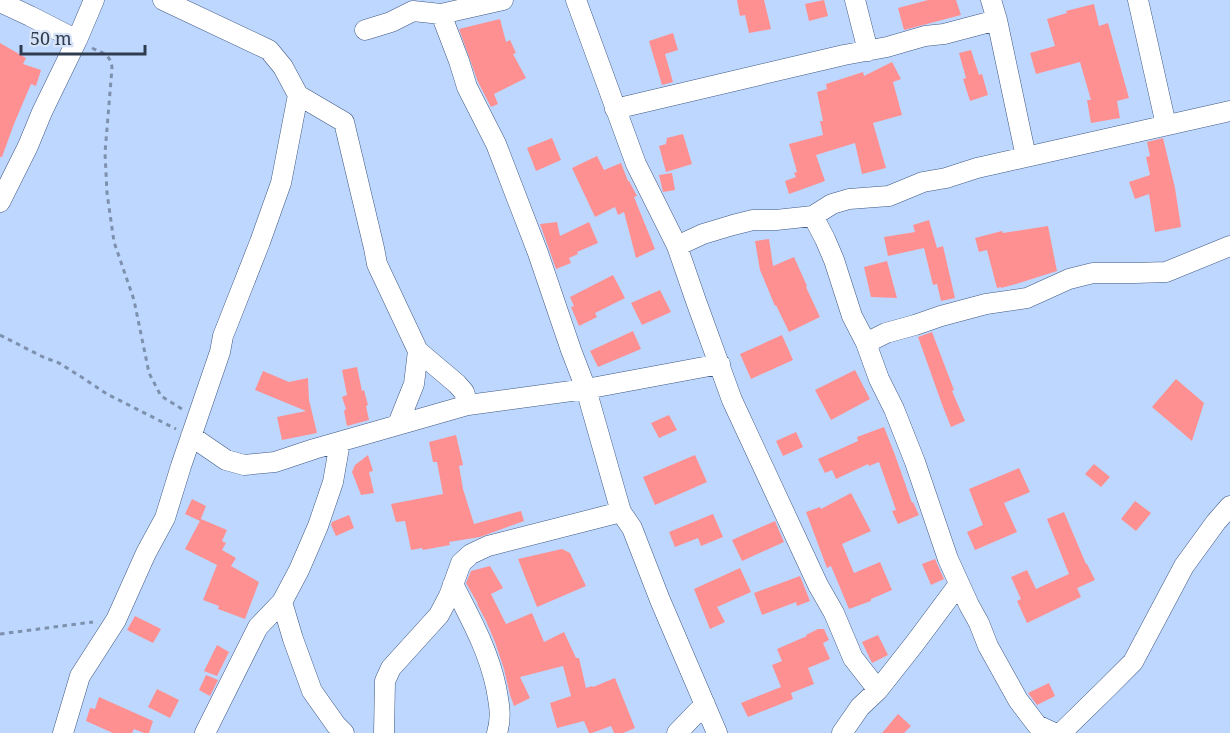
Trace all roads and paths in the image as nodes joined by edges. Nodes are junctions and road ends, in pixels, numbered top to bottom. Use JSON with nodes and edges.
{"nodes":[{"id":1,"x":94,"y":0,"type":"edge"},
{"id":2,"x":163,"y":0,"type":"edge"},
{"id":3,"x":502,"y":0,"type":"edge"},
{"id":4,"x":576,"y":0,"type":"edge"},
{"id":5,"x":855,"y":0,"type":"edge"},
{"id":6,"x":991,"y":0,"type":"edge"},
{"id":7,"x":1138,"y":0,"type":"edge"},
{"id":8,"x":0,"y":2,"type":"edge"},
{"id":9,"x":441,"y":14,"type":"junction"},
{"id":10,"x":997,"y":21,"type":"junction"},
{"id":11,"x":365,"y":30,"type":"dead end"},
{"id":12,"x":77,"y":40,"type":"junction"},
{"id":13,"x":868,"y":51,"type":"junction"},
{"id":14,"x":298,"y":95,"type":"junction"},
{"id":15,"x":615,"y":109,"type":"junction"},
{"id":16,"x":1230,"y":111,"type":"edge"},
{"id":17,"x":1166,"y":125,"type":"junction"},
{"id":18,"x":1026,"y":157,"type":"junction"},
{"id":19,"x":0,"y":202,"type":"edge"},
{"id":20,"x":813,"y":216,"type":"junction"},
{"id":21,"x":677,"y":246,"type":"junction"},
{"id":22,"x":1230,"y":246,"type":"edge"},
{"id":23,"x":0,"y":335,"type":"edge"},
{"id":24,"x":866,"y":343,"type":"junction"},
{"id":25,"x":418,"y":351,"type":"junction"},
{"id":26,"x":720,"y":364,"type":"junction"},
{"id":27,"x":586,"y":389,"type":"junction"},
{"id":28,"x":468,"y":405,"type":"junction"},
{"id":29,"x":398,"y":424,"type":"junction"},
{"id":30,"x":194,"y":427,"type":"junction"},
{"id":31,"x":340,"y":442,"type":"junction"},
{"id":32,"x":1230,"y":506,"type":"edge"},
{"id":33,"x":621,"y":512,"type":"junction"},
{"id":34,"x":453,"y":584,"type":"junction"},
{"id":35,"x":959,"y":584,"type":"junction"},
{"id":36,"x":282,"y":602,"type":"junction"},
{"id":37,"x":116,"y":620,"type":"junction"},
{"id":38,"x":0,"y":634,"type":"edge"},
{"id":39,"x":878,"y":690,"type":"junction"},
{"id":40,"x":705,"y":704,"type":"junction"},
{"id":41,"x":212,"y":730,"type":"edge"},
{"id":42,"x":63,"y":733,"type":"edge"},
{"id":43,"x":344,"y":733,"type":"edge"},
{"id":44,"x":384,"y":733,"type":"edge"},
{"id":45,"x":497,"y":733,"type":"edge"},
{"id":46,"x":677,"y":733,"type":"edge"},
{"id":47,"x":717,"y":733,"type":"edge"},
{"id":48,"x":842,"y":733,"type":"edge"},
{"id":49,"x":1054,"y":733,"type":"edge"},
{"id":50,"x":1061,"y":733,"type":"edge"}],
"edges":[{"from":1,"to":12,"type":"street"},
{"from":2,"to":14,"type":"street"},
{"from":3,"to":9,"type":"street"},
{"from":4,"to":15,"type":"street"},
{"from":5,"to":13,"type":"street"},
{"from":6,"to":10,"type":"street"},
{"from":7,"to":17,"type":"street"},
{"from":8,"to":12,"type":"street"},
{"from":9,"to":11,"type":"street"},
{"from":9,"to":27,"type":"street"},
{"from":10,"to":13,"type":"street"},
{"from":10,"to":18,"type":"street"},
{"from":12,"to":19,"type":"street"},
{"from":12,"to":30,"type":"path"},
{"from":13,"to":15,"type":"street"},
{"from":14,"to":25,"type":"street"},
{"from":14,"to":30,"type":"street"},
{"from":15,"to":21,"type":"street"},
{"from":16,"to":17,"type":"street"},
{"from":17,"to":18,"type":"street"},
{"from":18,"to":20,"type":"street"},
{"from":20,"to":21,"type":"street"},
{"from":20,"to":24,"type":"street"},
{"from":21,"to":26,"type":"street"},
{"from":22,"to":24,"type":"street"},
{"from":23,"to":30,"type":"path"},
{"from":24,"to":35,"type":"street"},
{"from":25,"to":28,"type":"street"},
{"from":25,"to":29,"type":"street"},
{"from":26,"to":27,"type":"street"},
{"from":26,"to":39,"type":"street"},
{"from":27,"to":28,"type":"street"},
{"from":27,"to":33,"type":"street"},
{"from":28,"to":29,"type":"street"},
{"from":29,"to":31,"type":"street"},
{"from":30,"to":31,"type":"street"},
{"from":30,"to":37,"type":"street"},
{"from":31,"to":36,"type":"street"},
{"from":32,"to":50,"type":"street"},
{"from":33,"to":34,"type":"street"},
{"from":33,"to":40,"type":"street"},
{"from":34,"to":44,"type":"street"},
{"from":34,"to":45,"type":"street"},
{"from":35,"to":39,"type":"street"},
{"from":35,"to":49,"type":"street"},
{"from":36,"to":41,"type":"street"},
{"from":36,"to":43,"type":"street"},
{"from":37,"to":38,"type":"path"},
{"from":37,"to":42,"type":"street"},
{"from":39,"to":48,"type":"street"},
{"from":40,"to":46,"type":"street"},
{"from":40,"to":47,"type":"street"}]}
